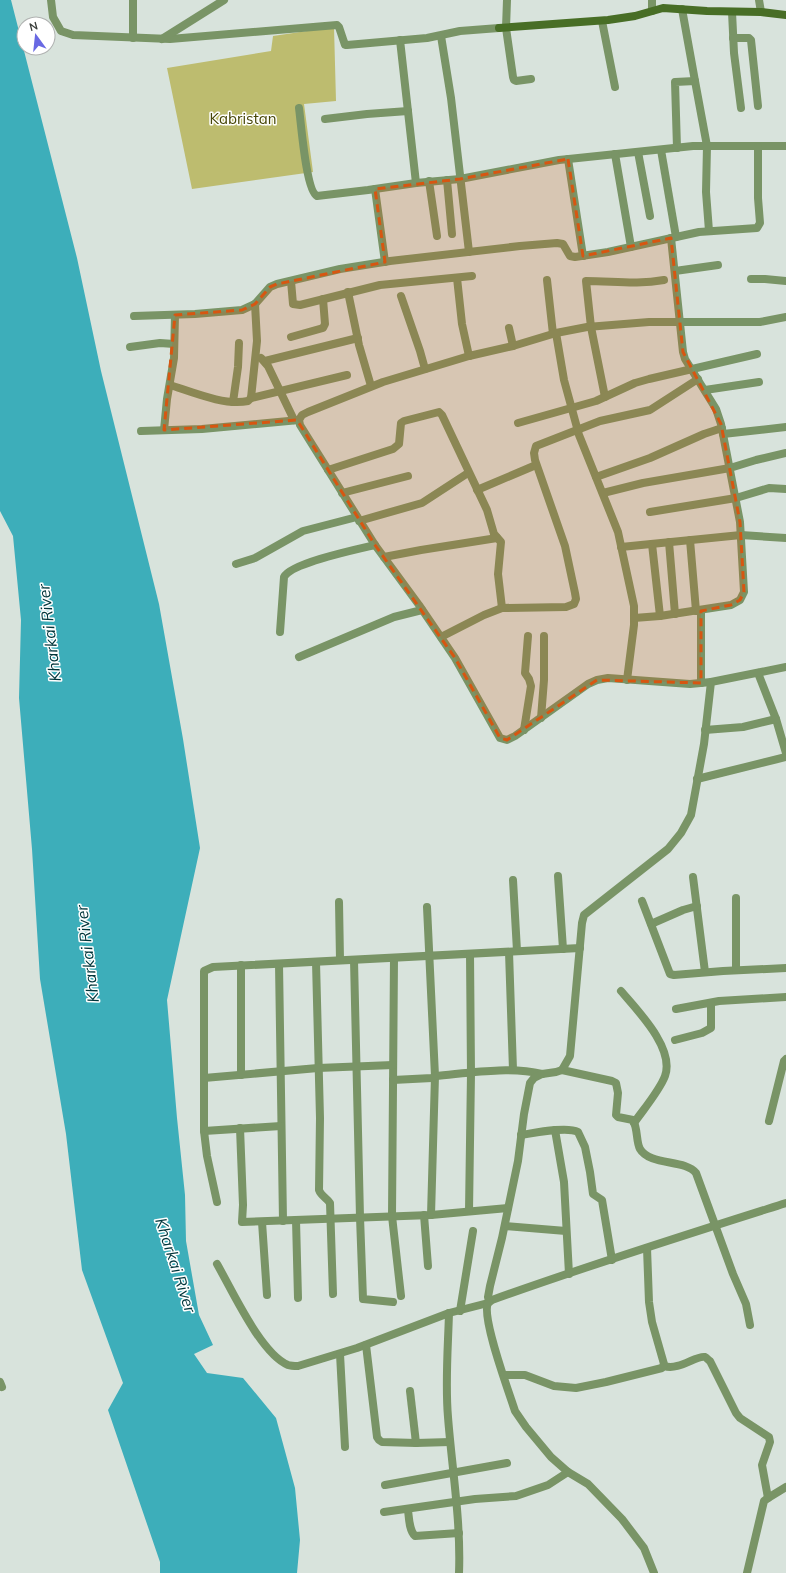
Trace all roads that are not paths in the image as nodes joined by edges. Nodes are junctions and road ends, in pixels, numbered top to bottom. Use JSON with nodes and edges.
{"nodes":[{"id":1,"x":50,"y":0,"type":"edge"},
{"id":2,"x":133,"y":0,"type":"edge"},
{"id":3,"x":224,"y":0,"type":"edge"},
{"id":4,"x":506,"y":0,"type":"edge"},
{"id":5,"x":652,"y":0,"type":"edge"},
{"id":6,"x":759,"y":0,"type":"edge"},
{"id":7,"x":682,"y":9,"type":"junction"},
{"id":8,"x":652,"y":11,"type":"junction"},
{"id":9,"x":732,"y":12,"type":"junction"},
{"id":10,"x":761,"y":12,"type":"junction"},
{"id":11,"x":786,"y":15,"type":"edge"},
{"id":12,"x":602,"y":21,"type":"junction"},
{"id":13,"x":503,"y":28,"type":"junction"},
{"id":14,"x":441,"y":36,"type":"junction"},
{"id":15,"x":133,"y":38,"type":"junction"},
{"id":16,"x":733,"y":38,"type":"junction"},
{"id":17,"x":162,"y":39,"type":"junction"},
{"id":18,"x":400,"y":40,"type":"junction"},
{"id":19,"x":532,"y":79,"type":"dead end"},
{"id":20,"x":695,"y":81,"type":"junction"},
{"id":21,"x":615,"y":87,"type":"dead end"},
{"id":22,"x":758,"y":106,"type":"dead end"},
{"id":23,"x":299,"y":108,"type":"dead end"},
{"id":24,"x":741,"y":108,"type":"dead end"},
{"id":25,"x":408,"y":110,"type":"junction"},
{"id":26,"x":325,"y":119,"type":"dead end"},
{"id":27,"x":707,"y":146,"type":"junction"},
{"id":28,"x":786,"y":146,"type":"edge"},
{"id":29,"x":758,"y":147,"type":"junction"},
{"id":30,"x":677,"y":148,"type":"junction"},
{"id":31,"x":661,"y":150,"type":"junction"},
{"id":32,"x":638,"y":152,"type":"junction"},
{"id":33,"x":615,"y":154,"type":"junction"},
{"id":34,"x":568,"y":159,"type":"junction"},
{"id":35,"x":460,"y":179,"type":"junction"},
{"id":36,"x":447,"y":180,"type":"junction"},
{"id":37,"x":429,"y":181,"type":"junction"},
{"id":38,"x":416,"y":183,"type":"junction"},
{"id":39,"x":375,"y":189,"type":"junction"},
{"id":40,"x":650,"y":216,"type":"dead end"},
{"id":41,"x":709,"y":232,"type":"junction"},
{"id":42,"x":452,"y":234,"type":"dead end"},
{"id":43,"x":437,"y":236,"type":"dead end"},
{"id":44,"x":674,"y":237,"type":"junction"},
{"id":45,"x":631,"y":247,"type":"junction"},
{"id":46,"x":469,"y":252,"type":"junction"},
{"id":47,"x":583,"y":256,"type":"junction"},
{"id":48,"x":385,"y":262,"type":"junction"},
{"id":49,"x":718,"y":266,"type":"dead end"},
{"id":50,"x":675,"y":270,"type":"junction"},
{"id":51,"x":472,"y":276,"type":"dead end"},
{"id":52,"x":457,"y":278,"type":"junction"},
{"id":53,"x":751,"y":279,"type":"dead end"},
{"id":54,"x":547,"y":280,"type":"dead end"},
{"id":55,"x":664,"y":280,"type":"dead end"},
{"id":56,"x":291,"y":281,"type":"junction"},
{"id":57,"x":786,"y":281,"type":"edge"},
{"id":58,"x":348,"y":292,"type":"junction"},
{"id":59,"x":401,"y":296,"type":"dead end"},
{"id":60,"x":323,"y":299,"type":"junction"},
{"id":61,"x":255,"y":304,"type":"junction"},
{"id":62,"x":175,"y":315,"type":"junction"},
{"id":63,"x":134,"y":316,"type":"dead end"},
{"id":64,"x":786,"y":317,"type":"edge"},
{"id":65,"x":679,"y":322,"type":"junction"},
{"id":66,"x":591,"y":327,"type":"junction"},
{"id":67,"x":509,"y":328,"type":"dead end"},
{"id":68,"x":554,"y":333,"type":"junction"},
{"id":69,"x":291,"y":337,"type":"dead end"},
{"id":70,"x":358,"y":338,"type":"junction"},
{"id":71,"x":239,"y":343,"type":"dead end"},
{"id":72,"x":174,"y":344,"type":"junction"},
{"id":73,"x":513,"y":346,"type":"junction"},
{"id":74,"x":130,"y":347,"type":"dead end"},
{"id":75,"x":757,"y":354,"type":"dead end"},
{"id":76,"x":256,"y":355,"type":"junction"},
{"id":77,"x":469,"y":356,"type":"junction"},
{"id":78,"x":265,"y":361,"type":"junction"},
{"id":79,"x":692,"y":368,"type":"junction"},
{"id":80,"x":425,"y":369,"type":"junction"},
{"id":81,"x":347,"y":375,"type":"dead end"},
{"id":82,"x":698,"y":379,"type":"junction"},
{"id":83,"x":759,"y":382,"type":"dead end"},
{"id":84,"x":170,"y":385,"type":"junction"},
{"id":85,"x":371,"y":386,"type":"junction"},
{"id":86,"x":280,"y":390,"type":"junction"},
{"id":87,"x":705,"y":390,"type":"junction"},
{"id":88,"x":605,"y":397,"type":"junction"},
{"id":89,"x":251,"y":398,"type":"junction"},
{"id":90,"x":233,"y":402,"type":"junction"},
{"id":91,"x":572,"y":408,"type":"junction"},
{"id":92,"x":297,"y":420,"type":"junction"},
{"id":93,"x":518,"y":423,"type":"dead end"},
{"id":94,"x":786,"y":427,"type":"edge"},
{"id":95,"x":164,"y":430,"type":"junction"},
{"id":96,"x":577,"y":430,"type":"junction"},
{"id":97,"x":141,"y":431,"type":"dead end"},
{"id":98,"x":723,"y":431,"type":"junction"},
{"id":99,"x":786,"y":453,"type":"edge"},
{"id":100,"x":536,"y":465,"type":"junction"},
{"id":101,"x":730,"y":468,"type":"junction"},
{"id":102,"x":328,"y":470,"type":"junction"},
{"id":103,"x":468,"y":472,"type":"junction"},
{"id":104,"x":408,"y":476,"type":"dead end"},
{"id":105,"x":596,"y":477,"type":"junction"},
{"id":106,"x":786,"y":489,"type":"edge"},
{"id":107,"x":477,"y":490,"type":"junction"},
{"id":108,"x":342,"y":493,"type":"junction"},
{"id":109,"x":603,"y":493,"type":"junction"},
{"id":110,"x":736,"y":498,"type":"junction"},
{"id":111,"x":650,"y":512,"type":"dead end"},
{"id":112,"x":358,"y":519,"type":"junction"},
{"id":113,"x":741,"y":535,"type":"junction"},
{"id":114,"x":497,"y":538,"type":"junction"},
{"id":115,"x":786,"y":538,"type":"edge"},
{"id":116,"x":690,"y":540,"type":"junction"},
{"id":117,"x":669,"y":542,"type":"junction"},
{"id":118,"x":652,"y":544,"type":"junction"},
{"id":119,"x":375,"y":545,"type":"junction"},
{"id":120,"x":621,"y":547,"type":"junction"},
{"id":121,"x":384,"y":557,"type":"junction"},
{"id":122,"x":236,"y":564,"type":"dead end"},
{"id":123,"x":502,"y":608,"type":"junction"},
{"id":124,"x":422,"y":610,"type":"junction"},
{"id":125,"x":698,"y":611,"type":"junction"},
{"id":126,"x":675,"y":614,"type":"junction"},
{"id":127,"x":660,"y":616,"type":"junction"},
{"id":128,"x":634,"y":618,"type":"junction"},
{"id":129,"x":280,"y":632,"type":"dead end"},
{"id":130,"x":528,"y":636,"type":"dead end"},
{"id":131,"x":544,"y":636,"type":"dead end"},
{"id":132,"x":441,"y":637,"type":"junction"},
{"id":133,"x":299,"y":657,"type":"dead end"},
{"id":134,"x":786,"y":667,"type":"edge"},
{"id":135,"x":758,"y":672,"type":"junction"},
{"id":136,"x":627,"y":680,"type":"junction"},
{"id":137,"x":711,"y":682,"type":"junction"},
{"id":138,"x":701,"y":683,"type":"junction"},
{"id":139,"x":541,"y":718,"type":"junction"},
{"id":140,"x":776,"y":719,"type":"junction"},
{"id":141,"x":524,"y":730,"type":"junction"},
{"id":142,"x":705,"y":730,"type":"junction"},
{"id":143,"x":786,"y":753,"type":"edge"},
{"id":144,"x":786,"y":757,"type":"edge"},
{"id":145,"x":697,"y":779,"type":"junction"},
{"id":146,"x":558,"y":876,"type":"dead end"},
{"id":147,"x":693,"y":878,"type":"dead end"},
{"id":148,"x":513,"y":880,"type":"dead end"},
{"id":149,"x":736,"y":898,"type":"dead end"},
{"id":150,"x":642,"y":901,"type":"dead end"},
{"id":151,"x":339,"y":902,"type":"dead end"},
{"id":152,"x":697,"y":906,"type":"junction"},
{"id":153,"x":427,"y":907,"type":"dead end"},
{"id":154,"x":651,"y":924,"type":"junction"},
{"id":155,"x":580,"y":948,"type":"junction"},
{"id":156,"x":563,"y":949,"type":"junction"},
{"id":157,"x":513,"y":952,"type":"junction"},
{"id":158,"x":470,"y":954,"type":"junction"},
{"id":159,"x":430,"y":956,"type":"junction"},
{"id":160,"x":394,"y":958,"type":"junction"},
{"id":161,"x":340,"y":960,"type":"junction"},
{"id":162,"x":354,"y":960,"type":"junction"},
{"id":163,"x":316,"y":962,"type":"junction"},
{"id":164,"x":279,"y":964,"type":"junction"},
{"id":165,"x":241,"y":966,"type":"junction"},
{"id":166,"x":786,"y":968,"type":"edge"},
{"id":167,"x":736,"y":970,"type":"junction"},
{"id":168,"x":705,"y":972,"type":"junction"},
{"id":169,"x":621,"y":991,"type":"dead end"},
{"id":170,"x":786,"y":997,"type":"edge"},
{"id":171,"x":711,"y":1003,"type":"junction"},
{"id":172,"x":676,"y":1009,"type":"dead end"},
{"id":173,"x":675,"y":1040,"type":"dead end"},
{"id":174,"x":786,"y":1059,"type":"edge"},
{"id":175,"x":393,"y":1065,"type":"junction"},
{"id":176,"x":356,"y":1066,"type":"junction"},
{"id":177,"x":318,"y":1068,"type":"junction"},
{"id":178,"x":513,"y":1070,"type":"junction"},
{"id":179,"x":562,"y":1070,"type":"junction"},
{"id":180,"x":280,"y":1071,"type":"junction"},
{"id":181,"x":471,"y":1073,"type":"junction"},
{"id":182,"x":542,"y":1074,"type":"junction"},
{"id":183,"x":242,"y":1075,"type":"junction"},
{"id":184,"x":435,"y":1076,"type":"junction"},
{"id":185,"x":204,"y":1078,"type":"junction"},
{"id":186,"x":393,"y":1080,"type":"junction"},
{"id":187,"x":782,"y":1088,"type":"edge"},
{"id":188,"x":769,"y":1121,"type":"dead end"},
{"id":189,"x":634,"y":1123,"type":"junction"},
{"id":190,"x":281,"y":1126,"type":"junction"},
{"id":191,"x":240,"y":1128,"type":"junction"},
{"id":192,"x":204,"y":1130,"type":"junction"},
{"id":193,"x":555,"y":1130,"type":"junction"},
{"id":194,"x":521,"y":1135,"type":"junction"},
{"id":195,"x":217,"y":1202,"type":"dead end"},
{"id":196,"x":785,"y":1204,"type":"edge"},
{"id":197,"x":508,"y":1208,"type":"junction"},
{"id":198,"x":469,"y":1211,"type":"junction"},
{"id":199,"x":427,"y":1215,"type":"junction"},
{"id":200,"x":392,"y":1216,"type":"junction"},
{"id":201,"x":360,"y":1217,"type":"junction"},
{"id":202,"x":330,"y":1218,"type":"junction"},
{"id":203,"x":283,"y":1220,"type":"junction"},
{"id":204,"x":296,"y":1220,"type":"junction"},
{"id":205,"x":262,"y":1222,"type":"junction"},
{"id":206,"x":715,"y":1225,"type":"junction"},
{"id":207,"x":505,"y":1226,"type":"junction"},
{"id":208,"x":473,"y":1231,"type":"dead end"},
{"id":209,"x":566,"y":1231,"type":"junction"},
{"id":210,"x":647,"y":1248,"type":"junction"},
{"id":211,"x":612,"y":1260,"type":"junction"},
{"id":212,"x":217,"y":1264,"type":"dead end"},
{"id":213,"x":428,"y":1266,"type":"dead end"},
{"id":214,"x":569,"y":1274,"type":"junction"},
{"id":215,"x":333,"y":1294,"type":"dead end"},
{"id":216,"x":267,"y":1295,"type":"dead end"},
{"id":217,"x":401,"y":1296,"type":"dead end"},
{"id":218,"x":298,"y":1298,"type":"dead end"},
{"id":219,"x":393,"y":1302,"type":"dead end"},
{"id":220,"x":489,"y":1302,"type":"junction"},
{"id":221,"x":460,"y":1311,"type":"junction"},
{"id":222,"x":449,"y":1313,"type":"junction"},
{"id":223,"x":750,"y":1325,"type":"dead end"},
{"id":224,"x":366,"y":1345,"type":"junction"},
{"id":225,"x":340,"y":1354,"type":"junction"},
{"id":226,"x":664,"y":1366,"type":"junction"},
{"id":227,"x":504,"y":1375,"type":"junction"},
{"id":228,"x":410,"y":1391,"type":"dead end"},
{"id":229,"x":450,"y":1442,"type":"junction"},
{"id":230,"x":416,"y":1443,"type":"junction"},
{"id":231,"x":345,"y":1447,"type":"dead end"},
{"id":232,"x":507,"y":1463,"type":"dead end"},
{"id":233,"x":454,"y":1472,"type":"junction"},
{"id":234,"x":568,"y":1472,"type":"junction"},
{"id":235,"x":385,"y":1485,"type":"dead end"},
{"id":236,"x":786,"y":1487,"type":"edge"},
{"id":237,"x":768,"y":1498,"type":"junction"},
{"id":238,"x":456,"y":1503,"type":"junction"},
{"id":239,"x":408,"y":1510,"type":"junction"},
{"id":240,"x":384,"y":1512,"type":"dead end"},
{"id":241,"x":459,"y":1534,"type":"junction"},
{"id":242,"x":459,"y":1573,"type":"edge"},
{"id":243,"x":654,"y":1573,"type":"edge"},
{"id":244,"x":747,"y":1573,"type":"edge"}],
"edges":[{"from":1,"to":15,"type":"street"},
{"from":2,"to":15,"type":"street"},
{"from":3,"to":17,"type":"street"},
{"from":4,"to":13,"type":"street"},
{"from":5,"to":8,"type":"street"},
{"from":6,"to":10,"type":"street"},
{"from":7,"to":8,"type":"street"},
{"from":7,"to":9,"type":"street"},
{"from":7,"to":20,"type":"street"},
{"from":8,"to":12,"type":"street"},
{"from":9,"to":10,"type":"street"},
{"from":9,"to":16,"type":"street"},
{"from":10,"to":11,"type":"street"},
{"from":12,"to":13,"type":"street"},
{"from":12,"to":21,"type":"street"},
{"from":13,"to":14,"type":"street"},
{"from":13,"to":19,"type":"street"},
{"from":14,"to":18,"type":"street"},
{"from":14,"to":35,"type":"street"},
{"from":15,"to":17,"type":"street"},
{"from":16,"to":22,"type":"street"},
{"from":16,"to":24,"type":"street"},
{"from":17,"to":18,"type":"street"},
{"from":18,"to":25,"type":"street"},
{"from":20,"to":27,"type":"street"},
{"from":20,"to":30,"type":"street"},
{"from":23,"to":39,"type":"street"},
{"from":25,"to":26,"type":"street"},
{"from":25,"to":38,"type":"street"},
{"from":27,"to":29,"type":"street"},
{"from":27,"to":30,"type":"street"},
{"from":27,"to":41,"type":"street"},
{"from":28,"to":29,"type":"street"},
{"from":29,"to":41,"type":"street"},
{"from":30,"to":31,"type":"street"},
{"from":31,"to":32,"type":"street"},
{"from":31,"to":44,"type":"street"},
{"from":32,"to":33,"type":"street"},
{"from":32,"to":40,"type":"street"},
{"from":33,"to":34,"type":"street"},
{"from":33,"to":45,"type":"street"},
{"from":34,"to":35,"type":"street"},
{"from":34,"to":47,"type":"street"},
{"from":35,"to":36,"type":"street"},
{"from":35,"to":46,"type":"street"},
{"from":36,"to":37,"type":"street"},
{"from":36,"to":42,"type":"street"},
{"from":37,"to":38,"type":"street"},
{"from":37,"to":43,"type":"street"},
{"from":38,"to":39,"type":"street"},
{"from":39,"to":48,"type":"street"},
{"from":41,"to":44,"type":"street"},
{"from":44,"to":45,"type":"street"},
{"from":44,"to":50,"type":"street"},
{"from":45,"to":47,"type":"street"},
{"from":46,"to":47,"type":"street"},
{"from":46,"to":48,"type":"street"},
{"from":48,"to":56,"type":"street"},
{"from":49,"to":50,"type":"street"},
{"from":50,"to":65,"type":"street"},
{"from":51,"to":52,"type":"street"},
{"from":52,"to":58,"type":"street"},
{"from":52,"to":77,"type":"street"},
{"from":53,"to":57,"type":"street"},
{"from":54,"to":68,"type":"street"},
{"from":55,"to":66,"type":"street"},
{"from":56,"to":60,"type":"street"},
{"from":56,"to":61,"type":"street"},
{"from":58,"to":60,"type":"street"},
{"from":58,"to":70,"type":"street"},
{"from":59,"to":80,"type":"street"},
{"from":60,"to":69,"type":"street"},
{"from":61,"to":62,"type":"street"},
{"from":61,"to":76,"type":"street"},
{"from":62,"to":63,"type":"street"},
{"from":62,"to":72,"type":"street"},
{"from":64,"to":65,"type":"street"},
{"from":65,"to":66,"type":"street"},
{"from":65,"to":79,"type":"street"},
{"from":66,"to":68,"type":"street"},
{"from":66,"to":88,"type":"street"},
{"from":67,"to":73,"type":"street"},
{"from":68,"to":73,"type":"street"},
{"from":68,"to":91,"type":"street"},
{"from":70,"to":78,"type":"street"},
{"from":70,"to":85,"type":"street"},
{"from":71,"to":90,"type":"street"},
{"from":72,"to":74,"type":"street"},
{"from":72,"to":84,"type":"street"},
{"from":73,"to":77,"type":"street"},
{"from":75,"to":79,"type":"street"},
{"from":76,"to":78,"type":"street"},
{"from":76,"to":89,"type":"street"},
{"from":77,"to":80,"type":"street"},
{"from":78,"to":86,"type":"street"},
{"from":79,"to":82,"type":"street"},
{"from":79,"to":88,"type":"street"},
{"from":80,"to":85,"type":"street"},
{"from":81,"to":86,"type":"street"},
{"from":82,"to":87,"type":"street"},
{"from":82,"to":96,"type":"street"},
{"from":83,"to":87,"type":"street"},
{"from":84,"to":90,"type":"street"},
{"from":84,"to":95,"type":"street"},
{"from":85,"to":92,"type":"street"},
{"from":86,"to":89,"type":"street"},
{"from":86,"to":92,"type":"street"},
{"from":87,"to":98,"type":"street"},
{"from":88,"to":91,"type":"street"},
{"from":89,"to":90,"type":"street"},
{"from":91,"to":93,"type":"street"},
{"from":91,"to":96,"type":"street"},
{"from":92,"to":95,"type":"street"},
{"from":92,"to":102,"type":"street"},
{"from":94,"to":98,"type":"street"},
{"from":95,"to":97,"type":"street"},
{"from":96,"to":100,"type":"street"},
{"from":96,"to":105,"type":"street"},
{"from":98,"to":101,"type":"street"},
{"from":98,"to":105,"type":"street"},
{"from":99,"to":101,"type":"street"},
{"from":100,"to":107,"type":"street"},
{"from":100,"to":123,"type":"street"},
{"from":101,"to":109,"type":"street"},
{"from":101,"to":110,"type":"street"},
{"from":102,"to":103,"type":"street"},
{"from":102,"to":108,"type":"street"},
{"from":103,"to":107,"type":"street"},
{"from":103,"to":112,"type":"street"},
{"from":104,"to":108,"type":"street"},
{"from":105,"to":109,"type":"street"},
{"from":106,"to":110,"type":"street"},
{"from":107,"to":114,"type":"street"},
{"from":108,"to":112,"type":"street"},
{"from":109,"to":120,"type":"street"},
{"from":110,"to":111,"type":"street"},
{"from":110,"to":113,"type":"street"},
{"from":112,"to":119,"type":"street"},
{"from":112,"to":122,"type":"street"},
{"from":113,"to":115,"type":"street"},
{"from":113,"to":116,"type":"street"},
{"from":113,"to":125,"type":"street"},
{"from":114,"to":121,"type":"street"},
{"from":114,"to":123,"type":"street"},
{"from":116,"to":117,"type":"street"},
{"from":116,"to":125,"type":"street"},
{"from":117,"to":118,"type":"street"},
{"from":117,"to":126,"type":"street"},
{"from":118,"to":120,"type":"street"},
{"from":118,"to":127,"type":"street"},
{"from":119,"to":121,"type":"street"},
{"from":119,"to":129,"type":"street"},
{"from":120,"to":128,"type":"street"},
{"from":121,"to":124,"type":"street"},
{"from":123,"to":132,"type":"street"},
{"from":124,"to":132,"type":"street"},
{"from":124,"to":133,"type":"street"},
{"from":125,"to":126,"type":"street"},
{"from":125,"to":138,"type":"street"},
{"from":126,"to":127,"type":"street"},
{"from":127,"to":128,"type":"street"},
{"from":128,"to":136,"type":"street"},
{"from":130,"to":141,"type":"street"},
{"from":131,"to":139,"type":"street"},
{"from":132,"to":141,"type":"street"},
{"from":134,"to":135,"type":"street"},
{"from":135,"to":137,"type":"street"},
{"from":135,"to":140,"type":"street"},
{"from":136,"to":138,"type":"street"},
{"from":136,"to":139,"type":"street"},
{"from":137,"to":138,"type":"street"},
{"from":137,"to":142,"type":"street"},
{"from":139,"to":141,"type":"street"},
{"from":140,"to":142,"type":"street"},
{"from":140,"to":143,"type":"street"},
{"from":142,"to":145,"type":"street"},
{"from":144,"to":145,"type":"street"},
{"from":145,"to":155,"type":"street"},
{"from":146,"to":156,"type":"street"},
{"from":147,"to":152,"type":"street"},
{"from":148,"to":157,"type":"street"},
{"from":149,"to":167,"type":"street"},
{"from":150,"to":154,"type":"street"},
{"from":151,"to":161,"type":"street"},
{"from":152,"to":154,"type":"street"},
{"from":152,"to":168,"type":"street"},
{"from":153,"to":159,"type":"street"},
{"from":154,"to":168,"type":"street"},
{"from":155,"to":156,"type":"street"},
{"from":155,"to":179,"type":"street"},
{"from":156,"to":157,"type":"street"},
{"from":157,"to":158,"type":"street"},
{"from":157,"to":178,"type":"street"},
{"from":158,"to":159,"type":"street"},
{"from":158,"to":181,"type":"street"},
{"from":159,"to":160,"type":"street"},
{"from":159,"to":184,"type":"street"},
{"from":160,"to":162,"type":"street"},
{"from":160,"to":175,"type":"street"},
{"from":161,"to":162,"type":"street"},
{"from":161,"to":163,"type":"street"},
{"from":162,"to":176,"type":"street"},
{"from":163,"to":164,"type":"street"},
{"from":163,"to":177,"type":"street"},
{"from":164,"to":165,"type":"street"},
{"from":164,"to":180,"type":"street"},
{"from":165,"to":183,"type":"street"},
{"from":165,"to":185,"type":"street"},
{"from":166,"to":167,"type":"street"},
{"from":167,"to":168,"type":"street"},
{"from":169,"to":189,"type":"street"},
{"from":170,"to":171,"type":"street"},
{"from":171,"to":172,"type":"street"},
{"from":171,"to":173,"type":"street"},
{"from":174,"to":187,"type":"street"},
{"from":175,"to":176,"type":"street"},
{"from":175,"to":186,"type":"street"},
{"from":176,"to":177,"type":"street"},
{"from":176,"to":201,"type":"street"},
{"from":177,"to":180,"type":"street"},
{"from":177,"to":202,"type":"street"},
{"from":178,"to":181,"type":"street"},
{"from":178,"to":182,"type":"street"},
{"from":179,"to":182,"type":"street"},
{"from":179,"to":189,"type":"street"},
{"from":180,"to":183,"type":"street"},
{"from":180,"to":190,"type":"street"},
{"from":181,"to":184,"type":"street"},
{"from":181,"to":198,"type":"street"},
{"from":182,"to":194,"type":"street"},
{"from":183,"to":185,"type":"street"},
{"from":184,"to":186,"type":"street"},
{"from":184,"to":199,"type":"street"},
{"from":185,"to":192,"type":"street"},
{"from":186,"to":200,"type":"street"},
{"from":187,"to":188,"type":"street"},
{"from":189,"to":206,"type":"street"},
{"from":190,"to":191,"type":"street"},
{"from":190,"to":203,"type":"street"},
{"from":191,"to":192,"type":"street"},
{"from":191,"to":205,"type":"street"},
{"from":192,"to":195,"type":"street"},
{"from":193,"to":194,"type":"street"},
{"from":193,"to":209,"type":"street"},
{"from":193,"to":211,"type":"street"},
{"from":194,"to":197,"type":"street"},
{"from":196,"to":206,"type":"street"},
{"from":197,"to":198,"type":"street"},
{"from":197,"to":207,"type":"street"},
{"from":198,"to":199,"type":"street"},
{"from":199,"to":200,"type":"street"},
{"from":199,"to":213,"type":"street"},
{"from":200,"to":201,"type":"street"},
{"from":200,"to":217,"type":"street"},
{"from":201,"to":202,"type":"street"},
{"from":201,"to":219,"type":"street"},
{"from":202,"to":204,"type":"street"},
{"from":202,"to":215,"type":"street"},
{"from":203,"to":204,"type":"street"},
{"from":203,"to":205,"type":"street"},
{"from":204,"to":218,"type":"street"},
{"from":205,"to":216,"type":"street"},
{"from":206,"to":210,"type":"street"},
{"from":206,"to":223,"type":"street"},
{"from":207,"to":209,"type":"street"},
{"from":207,"to":220,"type":"street"},
{"from":208,"to":221,"type":"street"},
{"from":209,"to":214,"type":"street"},
{"from":210,"to":211,"type":"street"},
{"from":210,"to":226,"type":"street"},
{"from":211,"to":214,"type":"street"},
{"from":212,"to":225,"type":"street"},
{"from":214,"to":220,"type":"street"},
{"from":220,"to":221,"type":"street"},
{"from":220,"to":227,"type":"street"},
{"from":221,"to":222,"type":"street"},
{"from":222,"to":224,"type":"street"},
{"from":222,"to":229,"type":"street"},
{"from":224,"to":225,"type":"street"},
{"from":224,"to":230,"type":"street"},
{"from":225,"to":231,"type":"street"},
{"from":226,"to":227,"type":"street"},
{"from":226,"to":237,"type":"street"},
{"from":227,"to":234,"type":"street"},
{"from":228,"to":230,"type":"street"},
{"from":229,"to":230,"type":"street"},
{"from":229,"to":233,"type":"street"},
{"from":232,"to":233,"type":"street"},
{"from":233,"to":235,"type":"street"},
{"from":233,"to":238,"type":"street"},
{"from":234,"to":238,"type":"street"},
{"from":234,"to":243,"type":"street"},
{"from":236,"to":237,"type":"street"},
{"from":237,"to":244,"type":"street"},
{"from":238,"to":239,"type":"street"},
{"from":238,"to":241,"type":"street"},
{"from":239,"to":240,"type":"street"},
{"from":239,"to":241,"type":"street"},
{"from":241,"to":242,"type":"street"}]}
